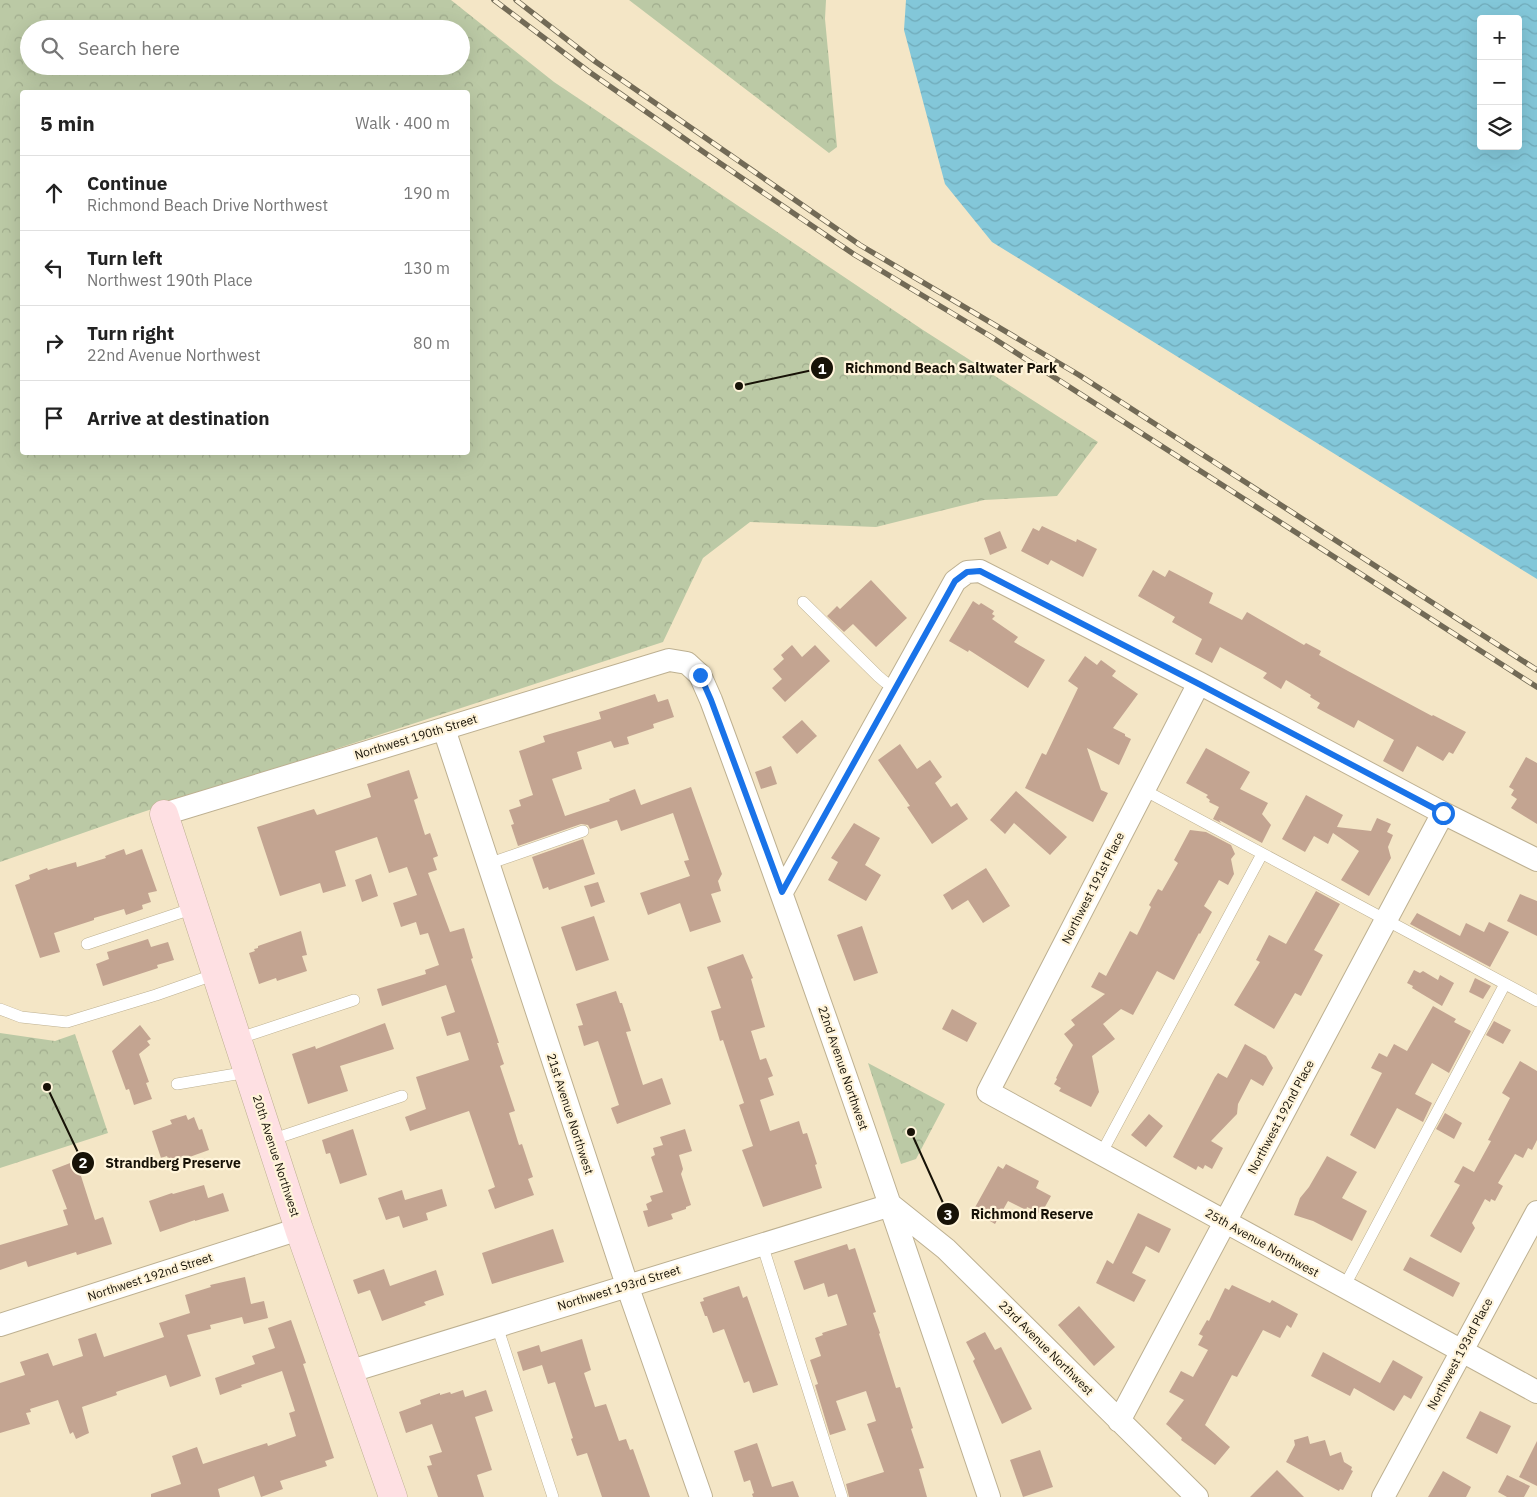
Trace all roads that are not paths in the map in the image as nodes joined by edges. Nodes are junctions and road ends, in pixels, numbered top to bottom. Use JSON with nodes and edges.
{"nodes":[{"id":1,"x":803,"y":602,"type":"dead end"},
{"id":2,"x":669,"y":660,"type":"joint"},
{"id":3,"x":1199,"y":684,"type":"junction"},
{"id":4,"x":896,"y":687,"type":"junction"},
{"id":5,"x":444,"y":729,"type":"junction"},
{"id":6,"x":1144,"y":790,"type":"junction"},
{"id":7,"x":1443,"y":813,"type":"junction"},
{"id":8,"x":164,"y":814,"type":"joint"},
{"id":9,"x":583,"y":831,"type":"dead end"},
{"id":10,"x":1262,"y":854,"type":"junction"},
{"id":11,"x":1537,"y":860,"type":"edge"},
{"id":12,"x":488,"y":864,"type":"junction"},
{"id":13,"x":782,"y":892,"type":"junction"},
{"id":14,"x":194,"y":908,"type":"junction"},
{"id":15,"x":1386,"y":920,"type":"junction"},
{"id":16,"x":87,"y":944,"type":"dead end"},
{"id":17,"x":216,"y":974,"type":"junction"},
{"id":18,"x":1505,"y":984,"type":"junction"},
{"id":19,"x":354,"y":1000,"type":"dead end"},
{"id":20,"x":1537,"y":1001,"type":"edge"},
{"id":21,"x":0,"y":1008,"type":"edge"},
{"id":22,"x":237,"y":1039,"type":"junction"},
{"id":23,"x":248,"y":1072,"type":"junction"},
{"id":24,"x":177,"y":1084,"type":"dead end"},
{"id":25,"x":988,"y":1092,"type":"joint"},
{"id":26,"x":402,"y":1096,"type":"dead end"},
{"id":27,"x":271,"y":1140,"type":"junction"},
{"id":28,"x":1101,"y":1154,"type":"junction"},
{"id":29,"x":891,"y":1205,"type":"junction"},
{"id":30,"x":1537,"y":1212,"type":"edge"},
{"id":31,"x":1225,"y":1223,"type":"junction"},
{"id":32,"x":299,"y":1229,"type":"junction"},
{"id":33,"x":762,"y":1244,"type":"junction"},
{"id":34,"x":627,"y":1286,"type":"junction"},
{"id":35,"x":1344,"y":1287,"type":"junction"},
{"id":36,"x":0,"y":1325,"type":"edge"},
{"id":37,"x":497,"y":1326,"type":"junction"},
{"id":38,"x":1461,"y":1351,"type":"junction"},
{"id":39,"x":348,"y":1372,"type":"junction"},
{"id":40,"x":1537,"y":1392,"type":"edge"},
{"id":41,"x":1119,"y":1421,"type":"junction"},
{"id":42,"x":392,"y":1497,"type":"edge"},
{"id":43,"x":553,"y":1497,"type":"edge"},
{"id":44,"x":701,"y":1497,"type":"edge"},
{"id":45,"x":842,"y":1497,"type":"edge"},
{"id":46,"x":989,"y":1497,"type":"edge"},
{"id":47,"x":1196,"y":1497,"type":"edge"},
{"id":48,"x":1383,"y":1497,"type":"edge"}],
"edges":[{"from":1,"to":4,"type":"lane"},
{"from":2,"to":5,"type":"street","name":"Northwest 190th Street"},
{"from":2,"to":13,"type":"street","name":"22nd Avenue Northwest"},
{"from":3,"to":4,"type":"street"},
{"from":3,"to":6,"type":"street","name":"Northwest 191st Place"},
{"from":3,"to":7,"type":"street"},
{"from":4,"to":13,"type":"street"},
{"from":5,"to":8,"type":"street","name":"Northwest 190th Street"},
{"from":5,"to":12,"type":"street","name":"21st Avenue Northwest"},
{"from":6,"to":10,"type":"lane"},
{"from":6,"to":25,"type":"street","name":"Northwest 191st Place"},
{"from":7,"to":11,"type":"street"},
{"from":7,"to":15,"type":"street","name":"Northwest 192nd Place"},
{"from":8,"to":14,"type":"street","name":"20th Avenue Northwest"},
{"from":9,"to":12,"type":"lane"},
{"from":10,"to":15,"type":"lane"},
{"from":10,"to":28,"type":"lane"},
{"from":12,"to":34,"type":"street","name":"21st Avenue Northwest"},
{"from":13,"to":29,"type":"street","name":"22nd Avenue Northwest"},
{"from":14,"to":16,"type":"lane"},
{"from":14,"to":17,"type":"street","name":"20th Avenue Northwest"},
{"from":15,"to":18,"type":"lane"},
{"from":15,"to":31,"type":"street","name":"Northwest 192nd Place"},
{"from":17,"to":21,"type":"lane"},
{"from":17,"to":22,"type":"street","name":"20th Avenue Northwest"},
{"from":18,"to":20,"type":"lane"},
{"from":18,"to":35,"type":"lane"},
{"from":19,"to":22,"type":"lane"},
{"from":22,"to":23,"type":"street","name":"20th Avenue Northwest"},
{"from":23,"to":24,"type":"lane"},
{"from":23,"to":27,"type":"street","name":"20th Avenue Northwest"},
{"from":25,"to":28,"type":"street","name":"25th Avenue Northwest"},
{"from":26,"to":27,"type":"lane"},
{"from":27,"to":32,"type":"street","name":"20th Avenue Northwest"},
{"from":28,"to":31,"type":"street","name":"25th Avenue Northwest"},
{"from":29,"to":33,"type":"street","name":"Northwest 193rd Street"},
{"from":29,"to":41,"type":"street","name":"23rd Avenue Northwest"},
{"from":29,"to":46,"type":"street","name":"22nd Avenue Northwest"},
{"from":30,"to":38,"type":"street","name":"Northwest 193rd Place"},
{"from":31,"to":35,"type":"street","name":"25th Avenue Northwest"},
{"from":31,"to":41,"type":"street","name":"Northwest 192nd Place"},
{"from":32,"to":36,"type":"street","name":"Northwest 192nd Street"},
{"from":32,"to":39,"type":"street","name":"20th Avenue Northwest"},
{"from":33,"to":34,"type":"street","name":"Northwest 193rd Street"},
{"from":33,"to":45,"type":"lane"},
{"from":34,"to":37,"type":"street","name":"Northwest 193rd Street"},
{"from":34,"to":44,"type":"street","name":"21st Avenue Northwest"},
{"from":35,"to":38,"type":"street","name":"25th Avenue Northwest"},
{"from":37,"to":39,"type":"street","name":"Northwest 193rd Street"},
{"from":37,"to":43,"type":"lane"},
{"from":38,"to":40,"type":"street","name":"25th Avenue Northwest"},
{"from":38,"to":48,"type":"street","name":"Northwest 193rd Place"},
{"from":39,"to":42,"type":"street","name":"20th Avenue Northwest"},
{"from":41,"to":47,"type":"street","name":"23rd Avenue Northwest"}]}
